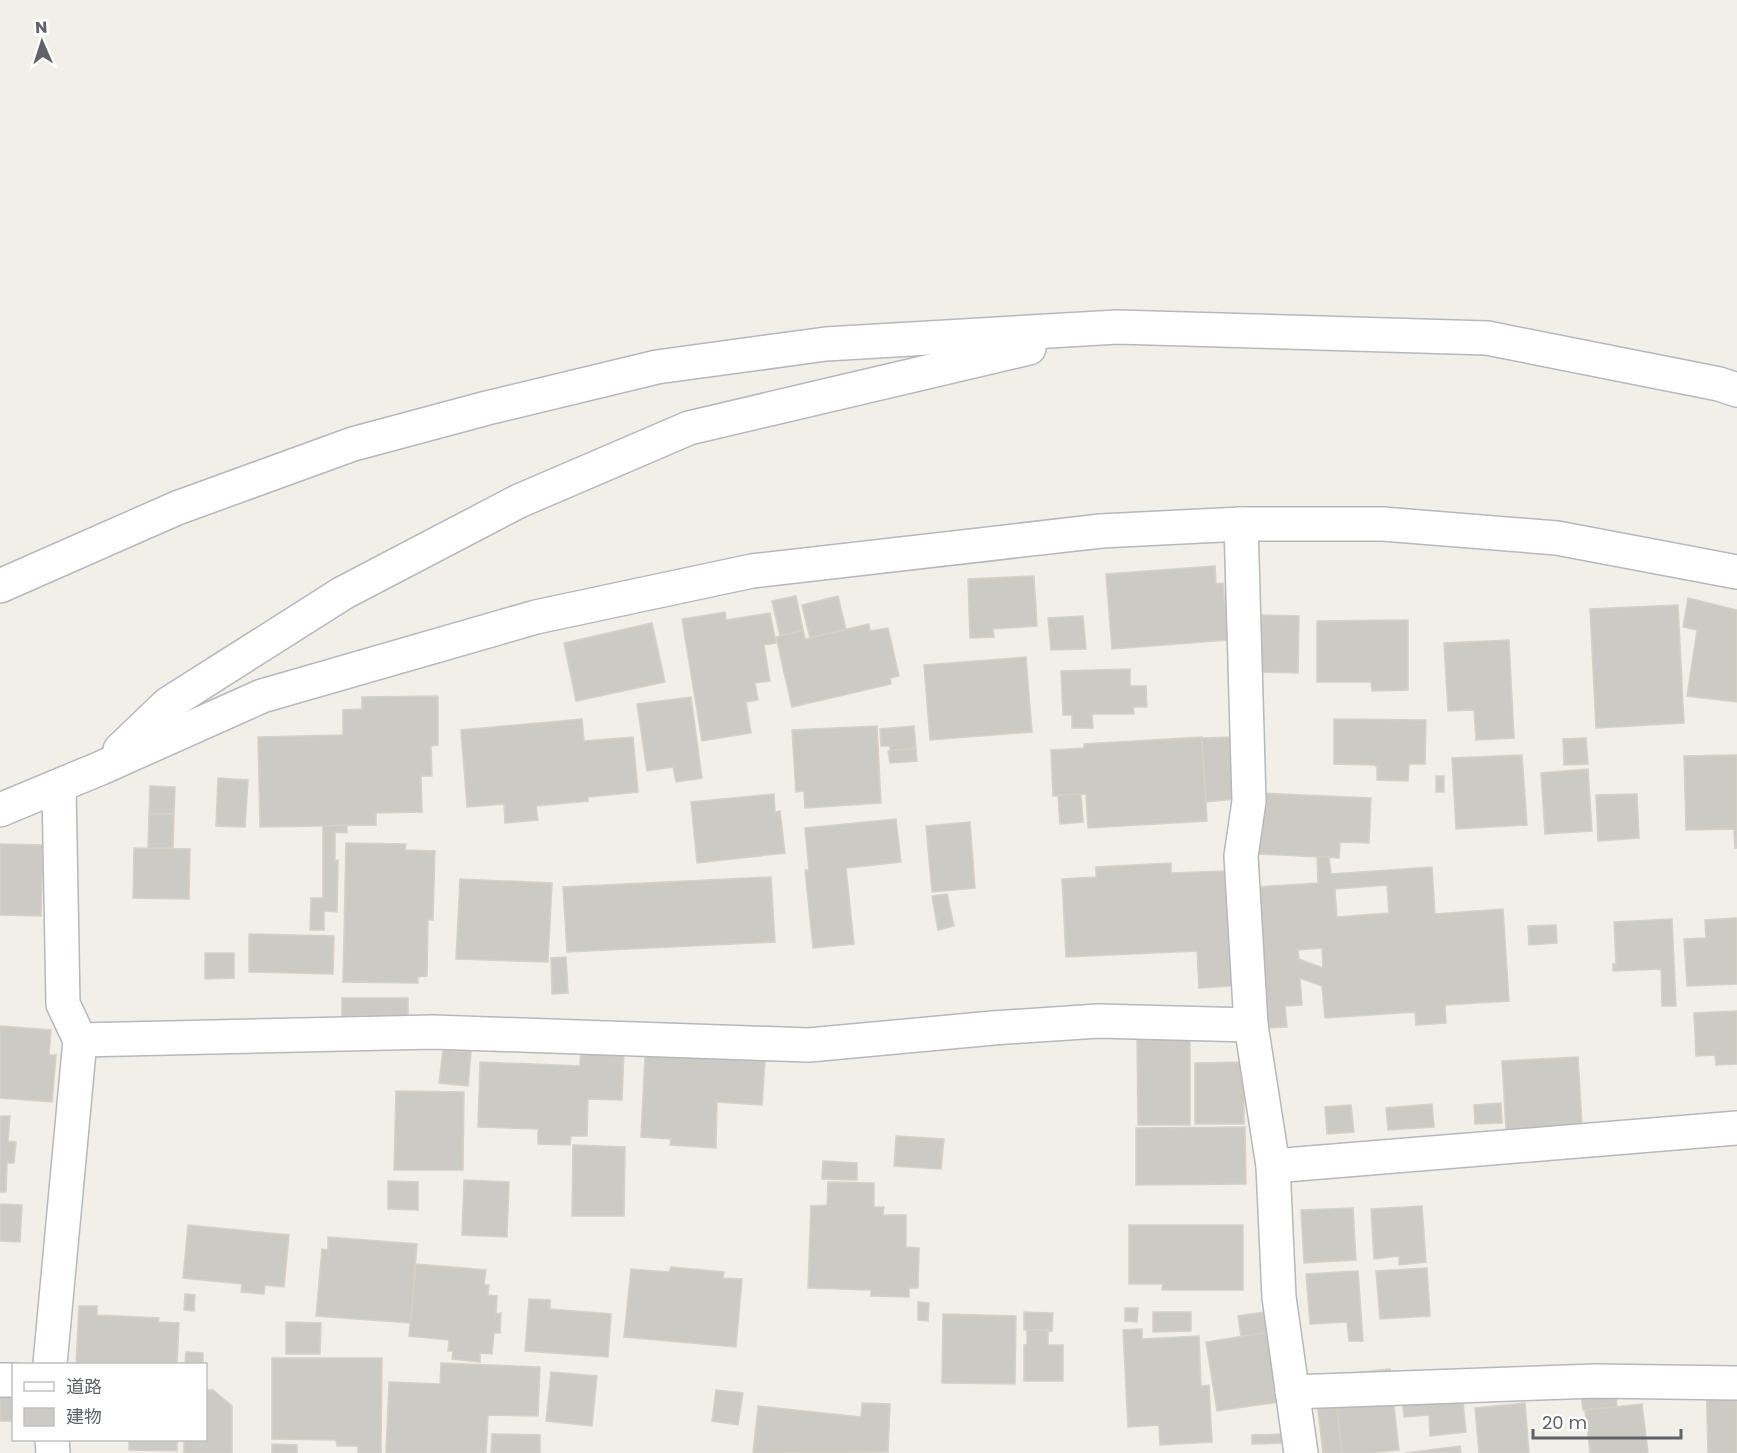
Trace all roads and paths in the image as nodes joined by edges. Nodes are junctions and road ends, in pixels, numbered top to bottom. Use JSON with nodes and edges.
{"nodes":[{"id":1,"x":1117,"y":327,"type":"junction"},
{"id":2,"x":1737,"y":390,"type":"edge"},
{"id":3,"x":1241,"y":524,"type":"junction"},
{"id":4,"x":1737,"y":572,"type":"edge"},
{"id":5,"x":0,"y":586,"type":"edge"},
{"id":6,"x":101,"y":768,"type":"junction"},
{"id":7,"x":59,"y":786,"type":"junction"},
{"id":8,"x":0,"y":810,"type":"edge"},
{"id":9,"x":1251,"y":1025,"type":"junction"},
{"id":10,"x":80,"y":1040,"type":"junction"},
{"id":11,"x":1737,"y":1128,"type":"edge"},
{"id":12,"x":1273,"y":1166,"type":"junction"},
{"id":13,"x":50,"y":1363,"type":"edge"},
{"id":14,"x":1737,"y":1383,"type":"edge"},
{"id":15,"x":1292,"y":1392,"type":"junction"},
{"id":16,"x":1301,"y":1453,"type":"edge"}],
"edges":[{"from":1,"to":2,"type":"street"},
{"from":1,"to":5,"type":"street"},
{"from":1,"to":6,"type":"street"},
{"from":3,"to":4,"type":"street"},
{"from":3,"to":6,"type":"street"},
{"from":3,"to":9,"type":"street"},
{"from":6,"to":7,"type":"street"},
{"from":7,"to":8,"type":"street"},
{"from":7,"to":10,"type":"street"},
{"from":9,"to":10,"type":"street"},
{"from":9,"to":12,"type":"street"},
{"from":10,"to":13,"type":"street"},
{"from":11,"to":12,"type":"street"},
{"from":12,"to":15,"type":"street"},
{"from":14,"to":15,"type":"street"},
{"from":15,"to":16,"type":"street"}]}
